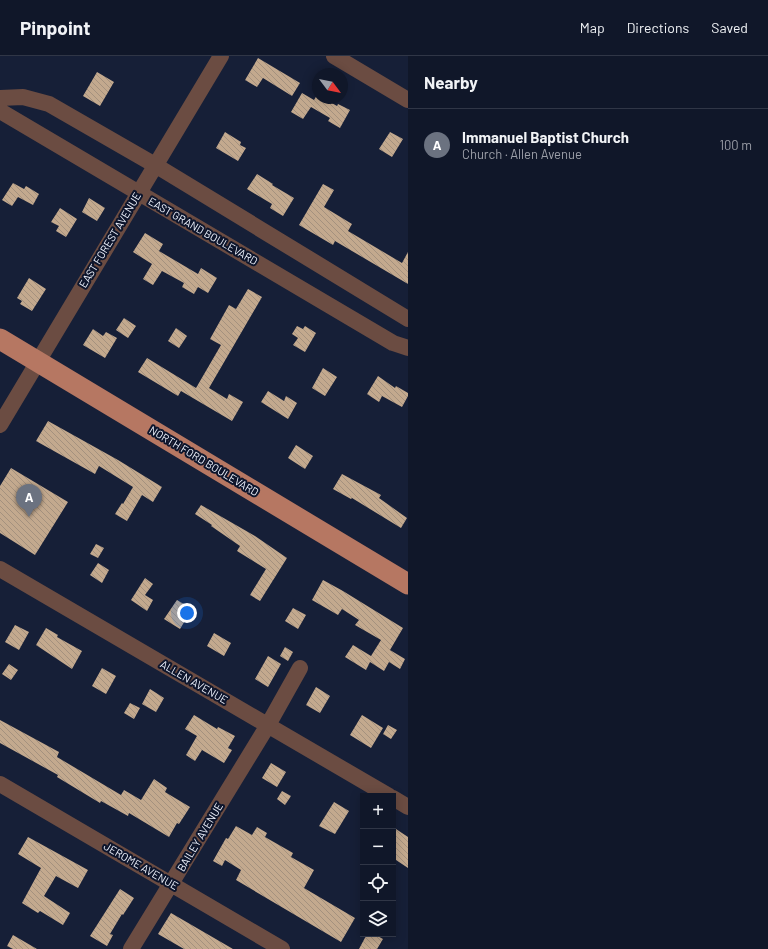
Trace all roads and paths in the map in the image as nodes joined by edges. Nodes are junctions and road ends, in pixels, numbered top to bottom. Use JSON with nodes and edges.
{"nodes":[{"id":1,"x":221,"y":56,"type":"edge"},
{"id":2,"x":334,"y":56,"type":"edge"},
{"id":3,"x":0,"y":98,"type":"edge"},
{"id":4,"x":408,"y":100,"type":"edge"},
{"id":5,"x":0,"y":111,"type":"edge"},
{"id":6,"x":154,"y":165,"type":"junction"},
{"id":7,"x":138,"y":193,"type":"junction"},
{"id":8,"x":408,"y":318,"type":"edge"},
{"id":9,"x":0,"y":339,"type":"edge"},
{"id":10,"x":408,"y":348,"type":"edge"},
{"id":11,"x":38,"y":361,"type":"junction"},
{"id":12,"x":0,"y":425,"type":"edge"},
{"id":13,"x":0,"y":569,"type":"edge"},
{"id":14,"x":408,"y":584,"type":"edge"},
{"id":15,"x":300,"y":668,"type":"dead end"},
{"id":16,"x":268,"y":725,"type":"junction"},
{"id":17,"x":0,"y":784,"type":"edge"},
{"id":18,"x":384,"y":793,"type":"edge"},
{"id":19,"x":396,"y":800,"type":"edge"},
{"id":20,"x":408,"y":807,"type":"edge"},
{"id":21,"x":171,"y":884,"type":"junction"},
{"id":22,"x":131,"y":949,"type":"edge"},
{"id":23,"x":282,"y":949,"type":"edge"}],
"edges":[{"from":1,"to":6,"type":"street","name":"EAST FOREST AVENUE"},
{"from":2,"to":4,"type":"street"},
{"from":3,"to":6,"type":"street"},
{"from":5,"to":7,"type":"street","name":"EAST GRAND BOULEVARD"},
{"from":6,"to":7,"type":"street","name":"EAST FOREST AVENUE"},
{"from":6,"to":8,"type":"street"},
{"from":7,"to":10,"type":"street","name":"EAST GRAND BOULEVARD"},
{"from":7,"to":11,"type":"street","name":"EAST FOREST AVENUE"},
{"from":9,"to":11,"type":"main road","name":"NORTH FORD BOULEVARD"},
{"from":11,"to":12,"type":"street","name":"EAST FOREST AVENUE"},
{"from":11,"to":14,"type":"main road","name":"NORTH FORD BOULEVARD"},
{"from":13,"to":16,"type":"street","name":"ALLEN AVENUE"},
{"from":15,"to":16,"type":"street","name":"BAILEY AVENUE"},
{"from":16,"to":18,"type":"street","name":"ALLEN AVENUE"},
{"from":16,"to":21,"type":"street","name":"BAILEY AVENUE"},
{"from":17,"to":21,"type":"street","name":"JEROME AVENUE"},
{"from":19,"to":20,"type":"street"},
{"from":21,"to":22,"type":"street","name":"BAILEY AVENUE"},
{"from":21,"to":23,"type":"street","name":"JEROME AVENUE"}]}
